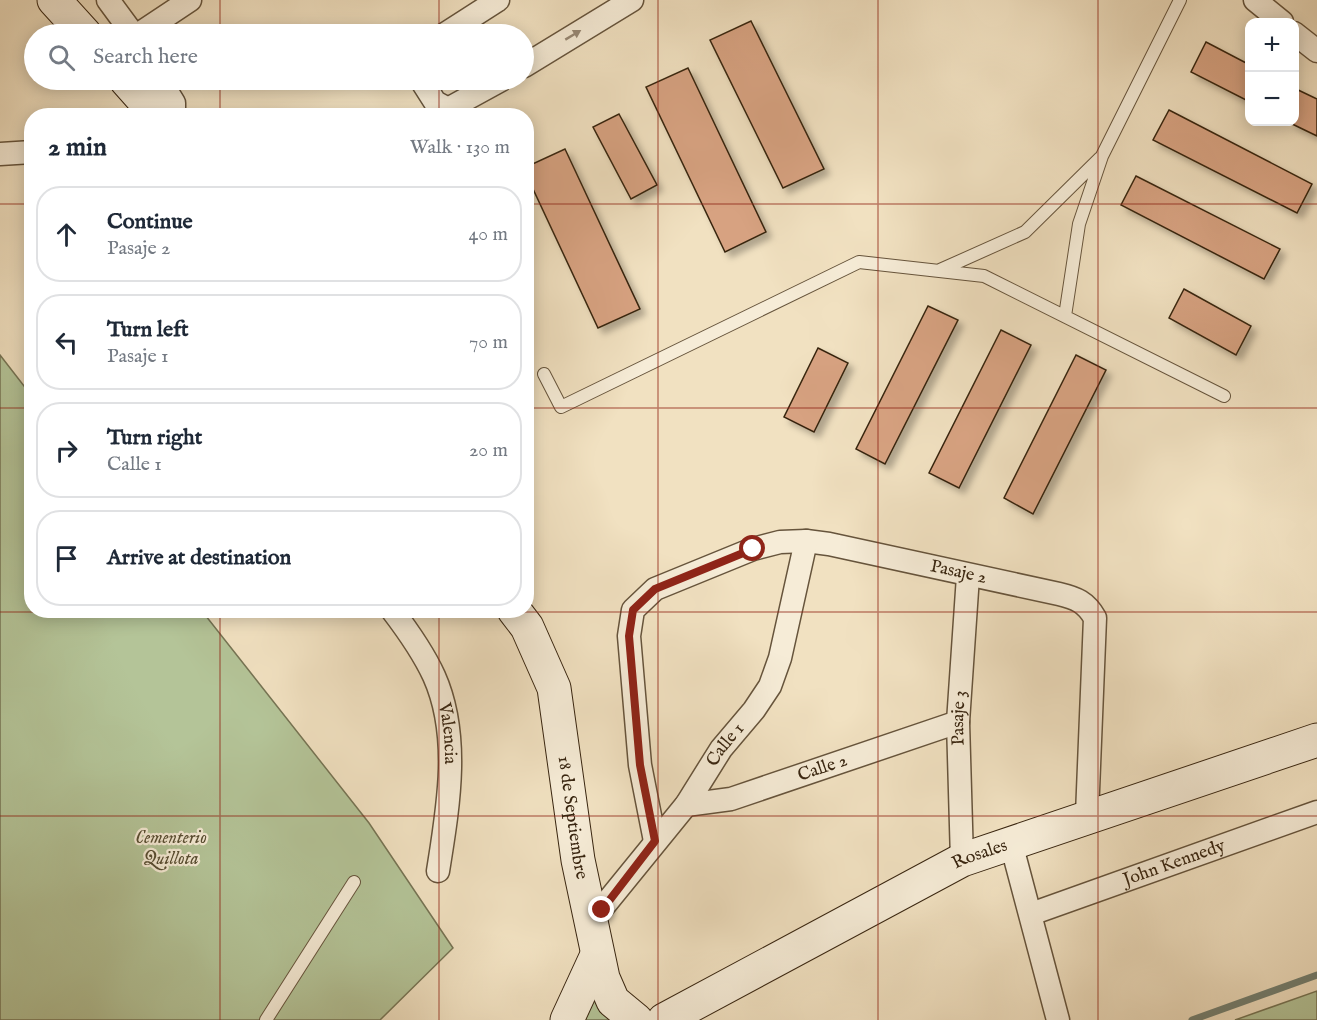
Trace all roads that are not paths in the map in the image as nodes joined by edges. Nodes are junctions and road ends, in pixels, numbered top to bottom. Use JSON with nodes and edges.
{"nodes":[{"id":1,"x":54,"y":0,"type":"edge"},
{"id":2,"x":108,"y":0,"type":"edge"},
{"id":3,"x":190,"y":0,"type":"edge"},
{"id":4,"x":498,"y":0,"type":"edge"},
{"id":5,"x":632,"y":0,"type":"edge"},
{"id":6,"x":1180,"y":0,"type":"edge"},
{"id":7,"x":1255,"y":0,"type":"edge"},
{"id":8,"x":1277,"y":18,"type":"edge"},
{"id":9,"x":76,"y":24,"type":"edge"},
{"id":10,"x":126,"y":24,"type":"edge"},
{"id":11,"x":153,"y":24,"type":"edge"},
{"id":12,"x":461,"y":24,"type":"edge"},
{"id":13,"x":1299,"y":37,"type":"edge"},
{"id":14,"x":1317,"y":51,"type":"edge"},
{"id":15,"x":534,"y":60,"type":"edge"},
{"id":16,"x":135,"y":90,"type":"edge"},
{"id":17,"x":166,"y":90,"type":"edge"},
{"id":18,"x":427,"y":90,"type":"edge"},
{"id":19,"x":483,"y":90,"type":"edge"},
{"id":20,"x":151,"y":108,"type":"edge"},
{"id":21,"x":174,"y":108,"type":"edge"},
{"id":22,"x":445,"y":108,"type":"edge"},
{"id":23,"x":452,"y":108,"type":"edge"},
{"id":24,"x":24,"y":153,"type":"edge"},
{"id":25,"x":1,"y":154,"type":"edge"},
{"id":26,"x":1102,"y":156,"type":"junction"},
{"id":27,"x":939,"y":271,"type":"junction"},
{"id":28,"x":1065,"y":316,"type":"junction"},
{"id":29,"x":544,"y":374,"type":"dead end"},
{"id":30,"x":1224,"y":396,"type":"dead end"},
{"id":31,"x":806,"y":541,"type":"junction"},
{"id":32,"x":968,"y":576,"type":"junction"},
{"id":33,"x":398,"y":618,"type":"edge"},
{"id":34,"x":520,"y":618,"type":"edge"},
{"id":35,"x":958,"y":722,"type":"junction"},
{"id":36,"x":1317,"y":740,"type":"edge"},
{"id":37,"x":686,"y":805,"type":"junction"},
{"id":38,"x":1317,"y":812,"type":"edge"},
{"id":39,"x":1087,"y":815,"type":"junction"},
{"id":40,"x":655,"y":841,"type":"junction"},
{"id":41,"x":1011,"y":843,"type":"junction"},
{"id":42,"x":962,"y":860,"type":"junction"},
{"id":43,"x":438,"y":870,"type":"dead end"},
{"id":44,"x":354,"y":882,"type":"dead end"},
{"id":45,"x":1031,"y":914,"type":"junction"},
{"id":46,"x":590,"y":923,"type":"junction"},
{"id":47,"x":597,"y":955,"type":"junction"},
{"id":48,"x":266,"y":1020,"type":"edge"},
{"id":49,"x":567,"y":1020,"type":"edge"},
{"id":50,"x":636,"y":1020,"type":"edge"},
{"id":51,"x":664,"y":1020,"type":"edge"},
{"id":52,"x":1058,"y":1020,"type":"edge"}],
"edges":[{"from":1,"to":9,"type":"street"},
{"from":2,"to":10,"type":"street"},
{"from":3,"to":11,"type":"street"},
{"from":4,"to":12,"type":"street"},
{"from":15,"to":5,"type":"street","one_way":true},
{"from":6,"to":26,"type":"lane"},
{"from":7,"to":8,"type":"street"},
{"from":13,"to":14,"type":"street"},
{"from":16,"to":20,"type":"street"},
{"from":17,"to":21,"type":"street"},
{"from":18,"to":22,"type":"street"},
{"from":19,"to":23,"type":"street"},
{"from":24,"to":25,"type":"street"},
{"from":26,"to":27,"type":"lane"},
{"from":26,"to":28,"type":"lane"},
{"from":27,"to":28,"type":"lane"},
{"from":27,"to":29,"type":"lane"},
{"from":28,"to":30,"type":"lane"},
{"from":31,"to":32,"type":"street","name":"Pasaje 2"},
{"from":31,"to":37,"type":"street","name":"Calle 1"},
{"from":31,"to":40,"type":"street","name":"Pasaje 2"},
{"from":32,"to":35,"type":"street","name":"Pasaje 3"},
{"from":32,"to":39,"type":"street","name":"Pasaje 2"},
{"from":33,"to":43,"type":"street","name":"Valencia"},
{"from":34,"to":46,"type":"street","name":"18 de Septiembre"},
{"from":35,"to":37,"type":"street","name":"Calle 2"},
{"from":35,"to":42,"type":"street","name":"Pasaje 3"},
{"from":36,"to":39,"type":"street","name":"Rosales"},
{"from":37,"to":40,"type":"street","name":"Calle 1"},
{"from":38,"to":45,"type":"street","name":"John Kennedy"},
{"from":39,"to":41,"type":"street","name":"Rosales"},
{"from":40,"to":46,"type":"street","name":"Calle 1"},
{"from":41,"to":42,"type":"street","name":"Rosales"},
{"from":41,"to":45,"type":"street"},
{"from":42,"to":51,"type":"street","name":"Rosales"},
{"from":44,"to":48,"type":"lane"},
{"from":45,"to":52,"type":"street"},
{"from":46,"to":47,"type":"street","name":"18 de Septiembre"},
{"from":47,"to":49,"type":"street"},
{"from":47,"to":50,"type":"street","name":"18 de Septiembre"}]}
